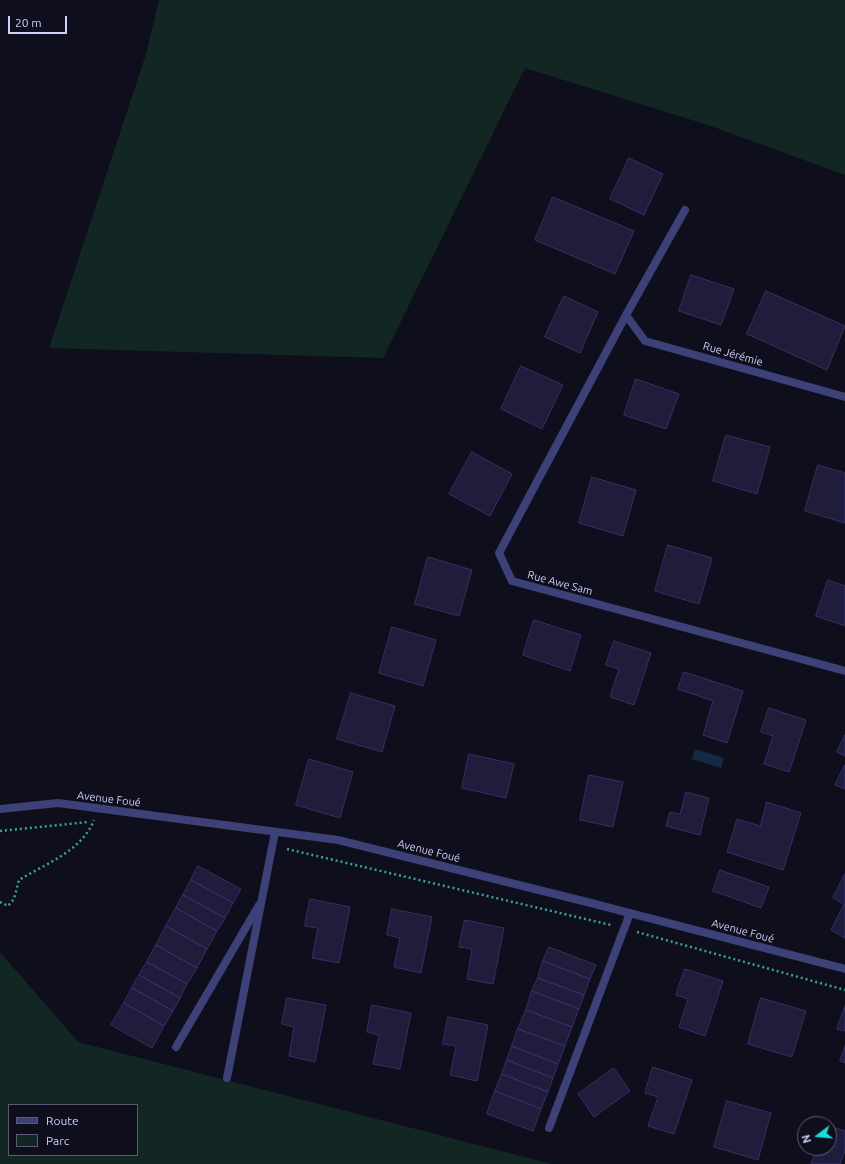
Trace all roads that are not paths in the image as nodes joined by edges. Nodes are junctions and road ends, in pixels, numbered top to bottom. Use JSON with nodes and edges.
{"nodes":[{"id":1,"x":685,"y":210,"type":"dead end"},
{"id":2,"x":626,"y":315,"type":"junction"},
{"id":3,"x":845,"y":397,"type":"edge"},
{"id":4,"x":845,"y":671,"type":"edge"},
{"id":5,"x":0,"y":809,"type":"edge"},
{"id":6,"x":275,"y":832,"type":"junction"},
{"id":7,"x":261,"y":900,"type":"junction"},
{"id":8,"x":630,"y":913,"type":"junction"},
{"id":9,"x":845,"y":969,"type":"edge"},
{"id":10,"x":176,"y":1048,"type":"dead end"},
{"id":11,"x":227,"y":1078,"type":"dead end"},
{"id":12,"x":549,"y":1128,"type":"dead end"}],
"edges":[{"from":1,"to":2,"type":"street"},
{"from":2,"to":3,"type":"street","name":"Rue Jérémie"},
{"from":2,"to":4,"type":"street","name":"Rue Awe Sam"},
{"from":5,"to":6,"type":"street","name":"Avenue Foué"},
{"from":6,"to":7,"type":"street"},
{"from":6,"to":8,"type":"street","name":"Avenue Foué"},
{"from":7,"to":10,"type":"street"},
{"from":7,"to":11,"type":"street"},
{"from":8,"to":9,"type":"street","name":"Avenue Foué"},
{"from":8,"to":12,"type":"street"}]}
